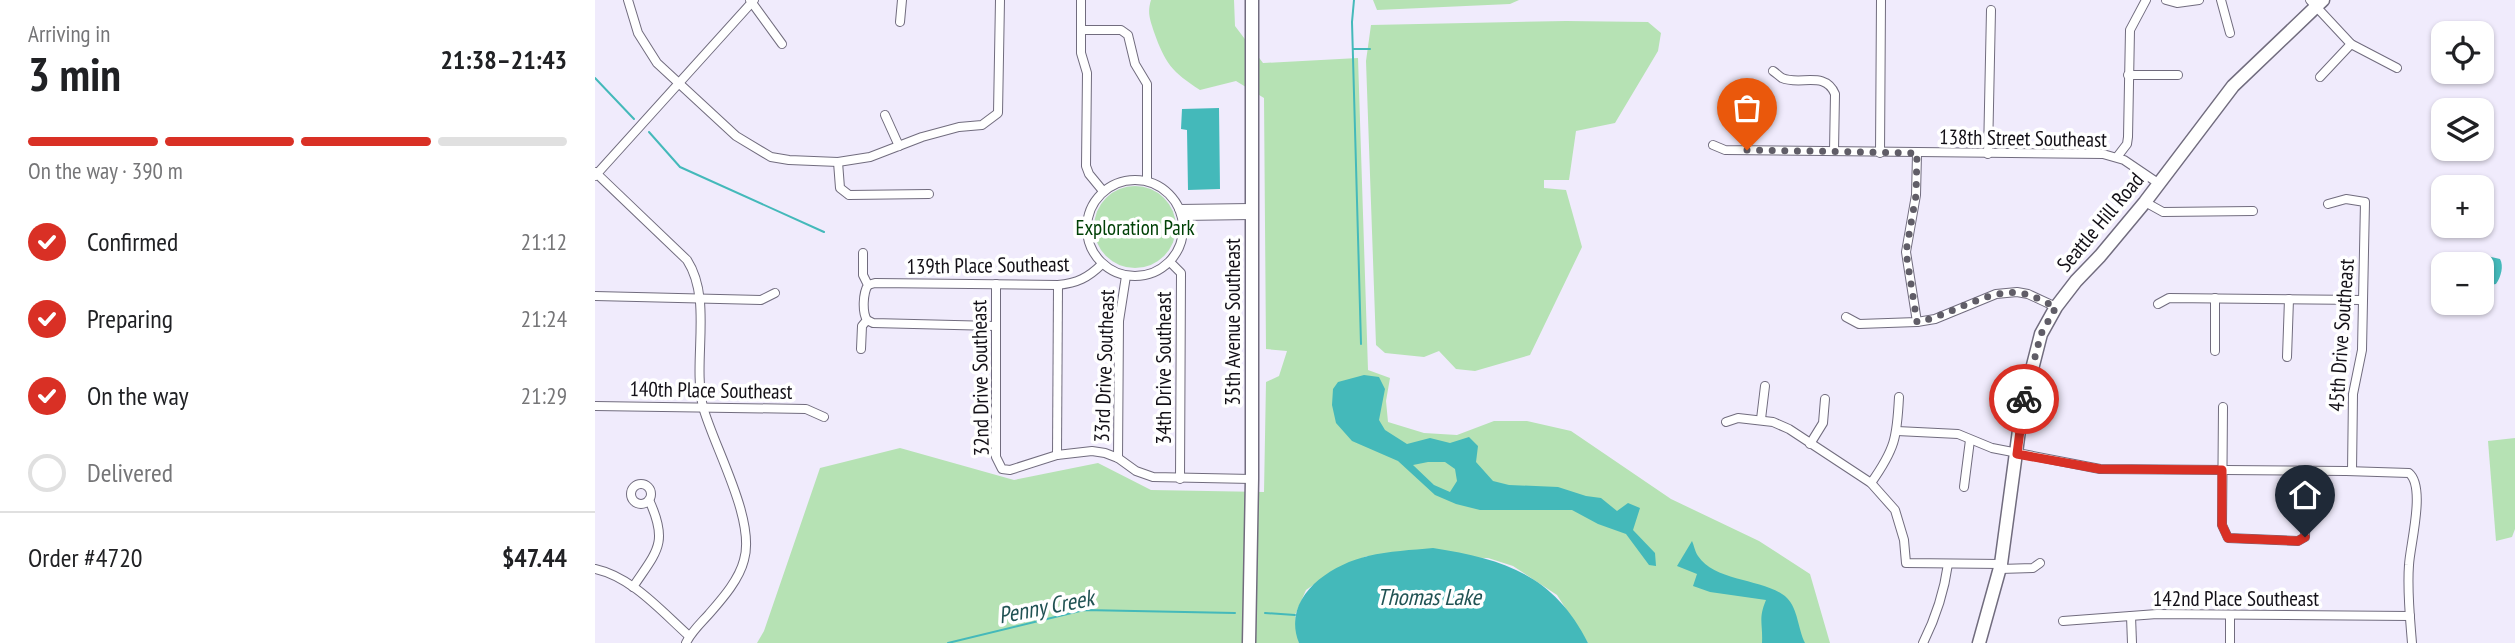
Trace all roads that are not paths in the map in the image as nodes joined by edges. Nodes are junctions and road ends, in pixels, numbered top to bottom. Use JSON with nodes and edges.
{"nodes":[{"id":1,"x":628,"y":0,"type":"edge"},
{"id":2,"x":902,"y":0,"type":"edge"},
{"id":3,"x":1000,"y":0,"type":"edge"},
{"id":4,"x":1081,"y":0,"type":"edge"},
{"id":5,"x":1252,"y":0,"type":"edge"},
{"id":6,"x":1881,"y":0,"type":"edge"},
{"id":7,"x":2146,"y":0,"type":"edge"},
{"id":8,"x":2166,"y":0,"type":"edge"},
{"id":9,"x":2199,"y":0,"type":"edge"},
{"id":10,"x":2221,"y":0,"type":"edge"},
{"id":11,"x":752,"y":1,"type":"edge"},
{"id":12,"x":2316,"y":2,"type":"edge"},
{"id":13,"x":1991,"y":10,"type":"dead end"},
{"id":14,"x":901,"y":22,"type":"dead end"},
{"id":15,"x":1081,"y":30,"type":"junction"},
{"id":16,"x":2230,"y":33,"type":"dead end"},
{"id":17,"x":782,"y":44,"type":"dead end"},
{"id":18,"x":2351,"y":44,"type":"junction"},
{"id":19,"x":2397,"y":68,"type":"dead end"},
{"id":20,"x":1773,"y":71,"type":"dead end"},
{"id":21,"x":2128,"y":75,"type":"junction"},
{"id":22,"x":2178,"y":75,"type":"dead end"},
{"id":23,"x":2320,"y":76,"type":"dead end"},
{"id":24,"x":677,"y":84,"type":"junction"},
{"id":25,"x":885,"y":115,"type":"dead end"},
{"id":26,"x":1713,"y":145,"type":"dead end"},
{"id":27,"x":899,"y":146,"type":"junction"},
{"id":28,"x":1833,"y":151,"type":"junction"},
{"id":29,"x":1880,"y":153,"type":"junction"},
{"id":30,"x":1917,"y":153,"type":"junction"},
{"id":31,"x":1988,"y":154,"type":"junction"},
{"id":32,"x":2117,"y":157,"type":"junction"},
{"id":33,"x":838,"y":162,"type":"junction"},
{"id":34,"x":596,"y":174,"type":"edge"},
{"id":35,"x":1147,"y":181,"type":"junction"},
{"id":36,"x":2158,"y":183,"type":"junction"},
{"id":37,"x":1103,"y":191,"type":"junction"},
{"id":38,"x":929,"y":194,"type":"dead end"},
{"id":39,"x":2145,"y":202,"type":"junction"},
{"id":40,"x":2328,"y":204,"type":"dead end"},
{"id":41,"x":2253,"y":211,"type":"dead end"},
{"id":42,"x":1181,"y":212,"type":"junction"},
{"id":43,"x":1251,"y":212,"type":"junction"},
{"id":44,"x":863,"y":253,"type":"dead end"},
{"id":45,"x":1170,"y":262,"type":"junction"},
{"id":46,"x":1102,"y":264,"type":"junction"},
{"id":47,"x":1126,"y":276,"type":"junction"},
{"id":48,"x":996,"y":284,"type":"junction"},
{"id":49,"x":868,"y":285,"type":"junction"},
{"id":50,"x":1058,"y":285,"type":"junction"},
{"id":51,"x":775,"y":293,"type":"dead end"},
{"id":52,"x":595,"y":296,"type":"edge"},
{"id":53,"x":699,"y":297,"type":"junction"},
{"id":54,"x":2215,"y":298,"type":"junction"},
{"id":55,"x":2289,"y":299,"type":"junction"},
{"id":56,"x":2362,"y":300,"type":"junction"},
{"id":57,"x":2158,"y":304,"type":"dead end"},
{"id":58,"x":2056,"y":307,"type":"junction"},
{"id":59,"x":1846,"y":317,"type":"dead end"},
{"id":60,"x":867,"y":320,"type":"junction"},
{"id":61,"x":1917,"y":322,"type":"junction"},
{"id":62,"x":995,"y":326,"type":"junction"},
{"id":63,"x":862,"y":349,"type":"dead end"},
{"id":64,"x":2215,"y":351,"type":"dead end"},
{"id":65,"x":2287,"y":356,"type":"dead end"},
{"id":66,"x":1765,"y":386,"type":"dead end"},
{"id":67,"x":1899,"y":397,"type":"dead end"},
{"id":68,"x":1825,"y":399,"type":"dead end"},
{"id":69,"x":595,"y":406,"type":"edge"},
{"id":70,"x":2223,"y":407,"type":"dead end"},
{"id":71,"x":704,"y":408,"type":"junction"},
{"id":72,"x":824,"y":417,"type":"dead end"},
{"id":73,"x":1761,"y":419,"type":"junction"},
{"id":74,"x":1726,"y":422,"type":"dead end"},
{"id":75,"x":1897,"y":431,"type":"junction"},
{"id":76,"x":1970,"y":440,"type":"junction"},
{"id":77,"x":1810,"y":444,"type":"junction"},
{"id":78,"x":2017,"y":454,"type":"junction"},
{"id":79,"x":1057,"y":455,"type":"junction"},
{"id":80,"x":1118,"y":458,"type":"junction"},
{"id":81,"x":2222,"y":470,"type":"junction"},
{"id":82,"x":2307,"y":470,"type":"junction"},
{"id":83,"x":2352,"y":471,"type":"junction"},
{"id":84,"x":1180,"y":479,"type":"junction"},
{"id":85,"x":1252,"y":479,"type":"junction"},
{"id":86,"x":1871,"y":482,"type":"junction"},
{"id":87,"x":1964,"y":487,"type":"dead end"},
{"id":88,"x":649,"y":500,"type":"dead end"},
{"id":89,"x":2040,"y":563,"type":"dead end"},
{"id":90,"x":1948,"y":564,"type":"junction"},
{"id":91,"x":2000,"y":566,"type":"junction"},
{"id":92,"x":595,"y":569,"type":"edge"},
{"id":93,"x":633,"y":587,"type":"junction"},
{"id":94,"x":2230,"y":615,"type":"junction"},
{"id":95,"x":2131,"y":616,"type":"junction"},
{"id":96,"x":2410,"y":616,"type":"junction"},
{"id":97,"x":2063,"y":621,"type":"dead end"},
{"id":98,"x":687,"y":640,"type":"edge"},
{"id":99,"x":1249,"y":643,"type":"edge"},
{"id":100,"x":1923,"y":643,"type":"edge"},
{"id":101,"x":1979,"y":643,"type":"edge"},
{"id":102,"x":2131,"y":643,"type":"edge"},
{"id":103,"x":2230,"y":643,"type":"edge"},
{"id":104,"x":2411,"y":643,"type":"edge"}],
"edges":[{"from":1,"to":24,"type":"street"},
{"from":2,"to":14,"type":"street"},
{"from":3,"to":27,"type":"street"},
{"from":4,"to":15,"type":"street"},
{"from":5,"to":43,"type":"main road","name":"35th Avenue Southeast"},
{"from":6,"to":29,"type":"street"},
{"from":7,"to":21,"type":"street"},
{"from":8,"to":9,"type":"street"},
{"from":10,"to":16,"type":"street"},
{"from":11,"to":17,"type":"street"},
{"from":11,"to":24,"type":"street"},
{"from":12,"to":18,"type":"street"},
{"from":12,"to":36,"type":"main road","name":"Seattle Hill Road"},
{"from":13,"to":31,"type":"street"},
{"from":15,"to":35,"type":"street"},
{"from":15,"to":37,"type":"street"},
{"from":18,"to":19,"type":"street"},
{"from":18,"to":23,"type":"street"},
{"from":20,"to":28,"type":"street"},
{"from":21,"to":22,"type":"street"},
{"from":21,"to":32,"type":"street"},
{"from":24,"to":33,"type":"street"},
{"from":24,"to":34,"type":"street"},
{"from":25,"to":27,"type":"street"},
{"from":26,"to":28,"type":"street","name":"138th Street Southeast"},
{"from":27,"to":33,"type":"street"},
{"from":28,"to":29,"type":"street","name":"138th Street Southeast"},
{"from":29,"to":30,"type":"street","name":"138th Street Southeast"},
{"from":30,"to":31,"type":"street","name":"138th Street Southeast"},
{"from":30,"to":61,"type":"street"},
{"from":31,"to":32,"type":"street","name":"138th Street Southeast"},
{"from":32,"to":36,"type":"street","name":"138th Street Southeast"},
{"from":33,"to":38,"type":"street"},
{"from":34,"to":53,"type":"street"},
{"from":35,"to":37,"type":"street"},
{"from":35,"to":42,"type":"street"},
{"from":36,"to":39,"type":"main road","name":"Seattle Hill Road"},
{"from":37,"to":46,"type":"street"},
{"from":39,"to":41,"type":"street"},
{"from":39,"to":58,"type":"main road","name":"Seattle Hill Road"},
{"from":40,"to":56,"type":"street","name":"45th Drive Southeast"},
{"from":42,"to":43,"type":"street"},
{"from":42,"to":45,"type":"street"},
{"from":43,"to":85,"type":"main road","name":"35th Avenue Southeast"},
{"from":44,"to":49,"type":"street"},
{"from":45,"to":47,"type":"street"},
{"from":45,"to":84,"type":"street","name":"34th Drive Southeast"},
{"from":46,"to":47,"type":"street"},
{"from":46,"to":50,"type":"street","name":"139th Place Southeast"},
{"from":47,"to":80,"type":"street","name":"33rd Drive Southeast"},
{"from":48,"to":49,"type":"street","name":"139th Place Southeast"},
{"from":48,"to":50,"type":"street","name":"139th Place Southeast"},
{"from":48,"to":62,"type":"street","name":"32nd Drive Southeast"},
{"from":49,"to":60,"type":"street"},
{"from":50,"to":79,"type":"street"},
{"from":51,"to":53,"type":"street"},
{"from":52,"to":53,"type":"street"},
{"from":53,"to":71,"type":"street"},
{"from":54,"to":55,"type":"street"},
{"from":54,"to":57,"type":"street"},
{"from":54,"to":64,"type":"street"},
{"from":55,"to":56,"type":"street"},
{"from":55,"to":65,"type":"street"},
{"from":56,"to":83,"type":"street","name":"45th Drive Southeast"},
{"from":58,"to":61,"type":"street"},
{"from":58,"to":78,"type":"main road","name":"Seattle Hill Road"},
{"from":59,"to":61,"type":"street"},
{"from":60,"to":62,"type":"street"},
{"from":60,"to":63,"type":"street"},
{"from":62,"to":79,"type":"street","name":"32nd Drive Southeast"},
{"from":66,"to":73,"type":"street"},
{"from":67,"to":75,"type":"street"},
{"from":68,"to":77,"type":"street"},
{"from":69,"to":71,"type":"street","name":"140th Place Southeast"},
{"from":70,"to":81,"type":"street"},
{"from":71,"to":72,"type":"street","name":"140th Place Southeast"},
{"from":71,"to":98,"type":"street"},
{"from":73,"to":74,"type":"street"},
{"from":73,"to":77,"type":"street"},
{"from":75,"to":76,"type":"street"},
{"from":75,"to":86,"type":"street"},
{"from":76,"to":78,"type":"street"},
{"from":76,"to":87,"type":"street"},
{"from":77,"to":86,"type":"street"},
{"from":78,"to":81,"type":"street"},
{"from":78,"to":91,"type":"main road","name":"Seattle Hill Road"},
{"from":79,"to":80,"type":"street"},
{"from":80,"to":84,"type":"street"},
{"from":81,"to":82,"type":"street"},
{"from":81,"to":82,"type":"street"},
{"from":82,"to":83,"type":"street"},
{"from":83,"to":96,"type":"street"},
{"from":84,"to":85,"type":"street"},
{"from":85,"to":99,"type":"main road","name":"35th Avenue Southeast"},
{"from":86,"to":90,"type":"street"},
{"from":88,"to":93,"type":"street"},
{"from":89,"to":91,"type":"street"},
{"from":90,"to":91,"type":"street"},
{"from":90,"to":100,"type":"street"},
{"from":91,"to":101,"type":"main road","name":"Seattle Hill Road"},
{"from":92,"to":93,"type":"street"},
{"from":93,"to":98,"type":"street"},
{"from":94,"to":95,"type":"street","name":"142nd Place Southeast"},
{"from":94,"to":96,"type":"street","name":"142nd Place Southeast"},
{"from":94,"to":103,"type":"street"},
{"from":95,"to":97,"type":"street","name":"142nd Place Southeast"},
{"from":95,"to":102,"type":"street"},
{"from":96,"to":104,"type":"street"}]}
